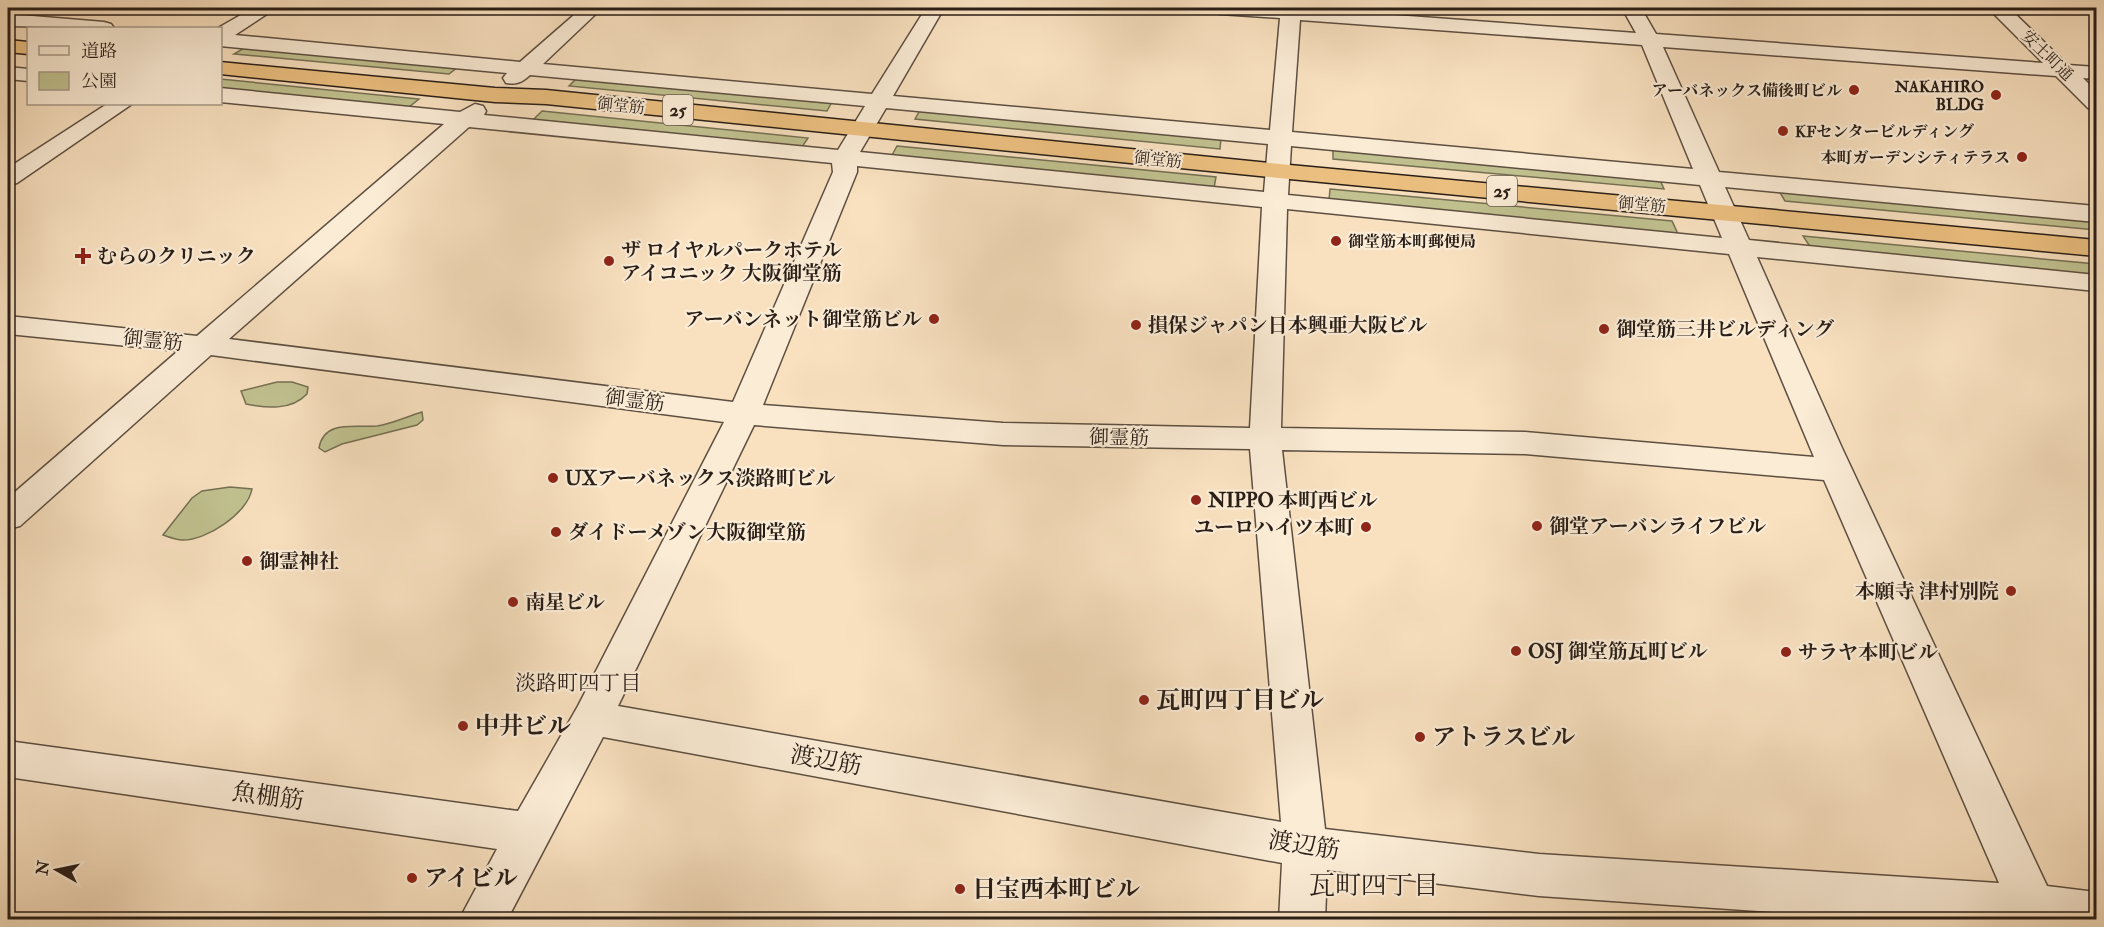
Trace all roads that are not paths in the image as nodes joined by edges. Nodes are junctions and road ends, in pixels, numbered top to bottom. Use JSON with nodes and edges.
{"nodes":[{"id":1,"x":266,"y":8,"type":"edge"},
{"id":2,"x":592,"y":8,"type":"edge"},
{"id":3,"x":935,"y":8,"type":"edge"},
{"id":4,"x":1220,"y":8,"type":"edge"},
{"id":5,"x":1632,"y":8,"type":"edge"},
{"id":6,"x":1998,"y":8,"type":"edge"},
{"id":7,"x":1291,"y":10,"type":"edge"},
{"id":8,"x":8,"y":20,"type":"edge"},
{"id":9,"x":92,"y":27,"type":"edge"},
{"id":10,"x":222,"y":37,"type":"edge"},
{"id":11,"x":222,"y":38,"type":"edge"},
{"id":12,"x":1649,"y":39,"type":"junction"},
{"id":13,"x":8,"y":46,"type":"edge"},
{"id":14,"x":27,"y":48,"type":"edge"},
{"id":15,"x":222,"y":68,"type":"edge"},
{"id":16,"x":526,"y":68,"type":"junction"},
{"id":17,"x":2063,"y":70,"type":"junction"},
{"id":18,"x":8,"y":73,"type":"edge"},
{"id":19,"x":2097,"y":73,"type":"edge"},
{"id":20,"x":27,"y":75,"type":"edge"},
{"id":21,"x":222,"y":95,"type":"edge"},
{"id":22,"x":495,"y":95,"type":"junction"},
{"id":23,"x":878,"y":101,"type":"junction"},
{"id":24,"x":2097,"y":104,"type":"edge"},
{"id":25,"x":119,"y":105,"type":"edge"},
{"id":26,"x":465,"y":119,"type":"junction"},
{"id":27,"x":862,"y":129,"type":"junction"},
{"id":28,"x":1280,"y":138,"type":"junction"},
{"id":29,"x":844,"y":159,"type":"junction"},
{"id":30,"x":8,"y":178,"type":"edge"},
{"id":31,"x":1711,"y":179,"type":"junction"},
{"id":32,"x":1277,"y":186,"type":"junction"},
{"id":33,"x":1725,"y":211,"type":"junction"},
{"id":34,"x":2097,"y":214,"type":"edge"},
{"id":35,"x":1741,"y":248,"type":"junction"},
{"id":36,"x":2097,"y":248,"type":"edge"},
{"id":37,"x":2097,"y":284,"type":"edge"},
{"id":38,"x":8,"y":325,"type":"edge"},
{"id":39,"x":202,"y":345,"type":"junction"},
{"id":40,"x":744,"y":414,"type":"junction"},
{"id":41,"x":1265,"y":441,"type":"junction"},
{"id":42,"x":1836,"y":470,"type":"junction"},
{"id":43,"x":8,"y":517,"type":"edge"},
{"id":44,"x":592,"y":718,"type":"junction"},
{"id":45,"x":8,"y":759,"type":"edge"},
{"id":46,"x":528,"y":833,"type":"junction"},
{"id":47,"x":1305,"y":847,"type":"junction"},
{"id":48,"x":2036,"y":913,"type":"edge"},
{"id":49,"x":2097,"y":914,"type":"edge"},
{"id":50,"x":482,"y":920,"type":"edge"},
{"id":51,"x":1302,"y":920,"type":"edge"}],
"edges":[{"from":1,"to":10,"type":"street"},
{"from":2,"to":16,"type":"street"},
{"from":3,"to":23,"type":"street"},
{"from":4,"to":7,"type":"street"},
{"from":5,"to":12,"type":"street"},
{"from":6,"to":17,"type":"street","name":"安土町通"},
{"from":7,"to":12,"type":"street"},
{"from":7,"to":28,"type":"street"},
{"from":8,"to":9,"type":"street"},
{"from":11,"to":16,"type":"street"},
{"from":12,"to":17,"type":"street"},
{"from":12,"to":31,"type":"street"},
{"from":13,"to":14,"type":"highway"},
{"from":15,"to":22,"type":"highway","name":"御堂筋","number":"25"},
{"from":16,"to":22,"type":"street"},
{"from":16,"to":23,"type":"street"},
{"from":17,"to":19,"type":"street"},
{"from":17,"to":24,"type":"street","name":"安土町通"},
{"from":18,"to":20,"type":"street"},
{"from":21,"to":26,"type":"street"},
{"from":22,"to":26,"type":"street"},
{"from":22,"to":27,"type":"highway","name":"御堂筋","number":"25"},
{"from":23,"to":27,"type":"street"},
{"from":23,"to":28,"type":"street"},
{"from":25,"to":30,"type":"street"},
{"from":26,"to":29,"type":"street"},
{"from":26,"to":39,"type":"street"},
{"from":27,"to":29,"type":"street"},
{"from":27,"to":32,"type":"highway","name":"御堂筋","number":"25"},
{"from":28,"to":31,"type":"street"},
{"from":28,"to":32,"type":"street"},
{"from":29,"to":32,"type":"street"},
{"from":29,"to":40,"type":"street"},
{"from":31,"to":33,"type":"street"},
{"from":31,"to":34,"type":"street"},
{"from":32,"to":33,"type":"highway","name":"御堂筋","number":"25"},
{"from":32,"to":35,"type":"street"},
{"from":32,"to":41,"type":"street"},
{"from":33,"to":35,"type":"street"},
{"from":33,"to":36,"type":"highway","name":"御堂筋","number":"25"},
{"from":35,"to":37,"type":"street"},
{"from":35,"to":42,"type":"street"},
{"from":38,"to":39,"type":"street","name":"御霊筋"},
{"from":39,"to":40,"type":"street","name":"御霊筋"},
{"from":39,"to":43,"type":"street"},
{"from":40,"to":41,"type":"street","name":"御霊筋"},
{"from":40,"to":44,"type":"street"},
{"from":41,"to":42,"type":"street","name":"御霊筋"},
{"from":41,"to":47,"type":"street"},
{"from":42,"to":48,"type":"street"},
{"from":44,"to":46,"type":"street"},
{"from":44,"to":47,"type":"street","name":"渡辺筋"},
{"from":45,"to":46,"type":"street","name":"魚棚筋"},
{"from":46,"to":50,"type":"street"},
{"from":47,"to":48,"type":"street","name":"渡辺筋"},
{"from":47,"to":51,"type":"street"},
{"from":48,"to":49,"type":"street","name":"渡辺筋"}]}
